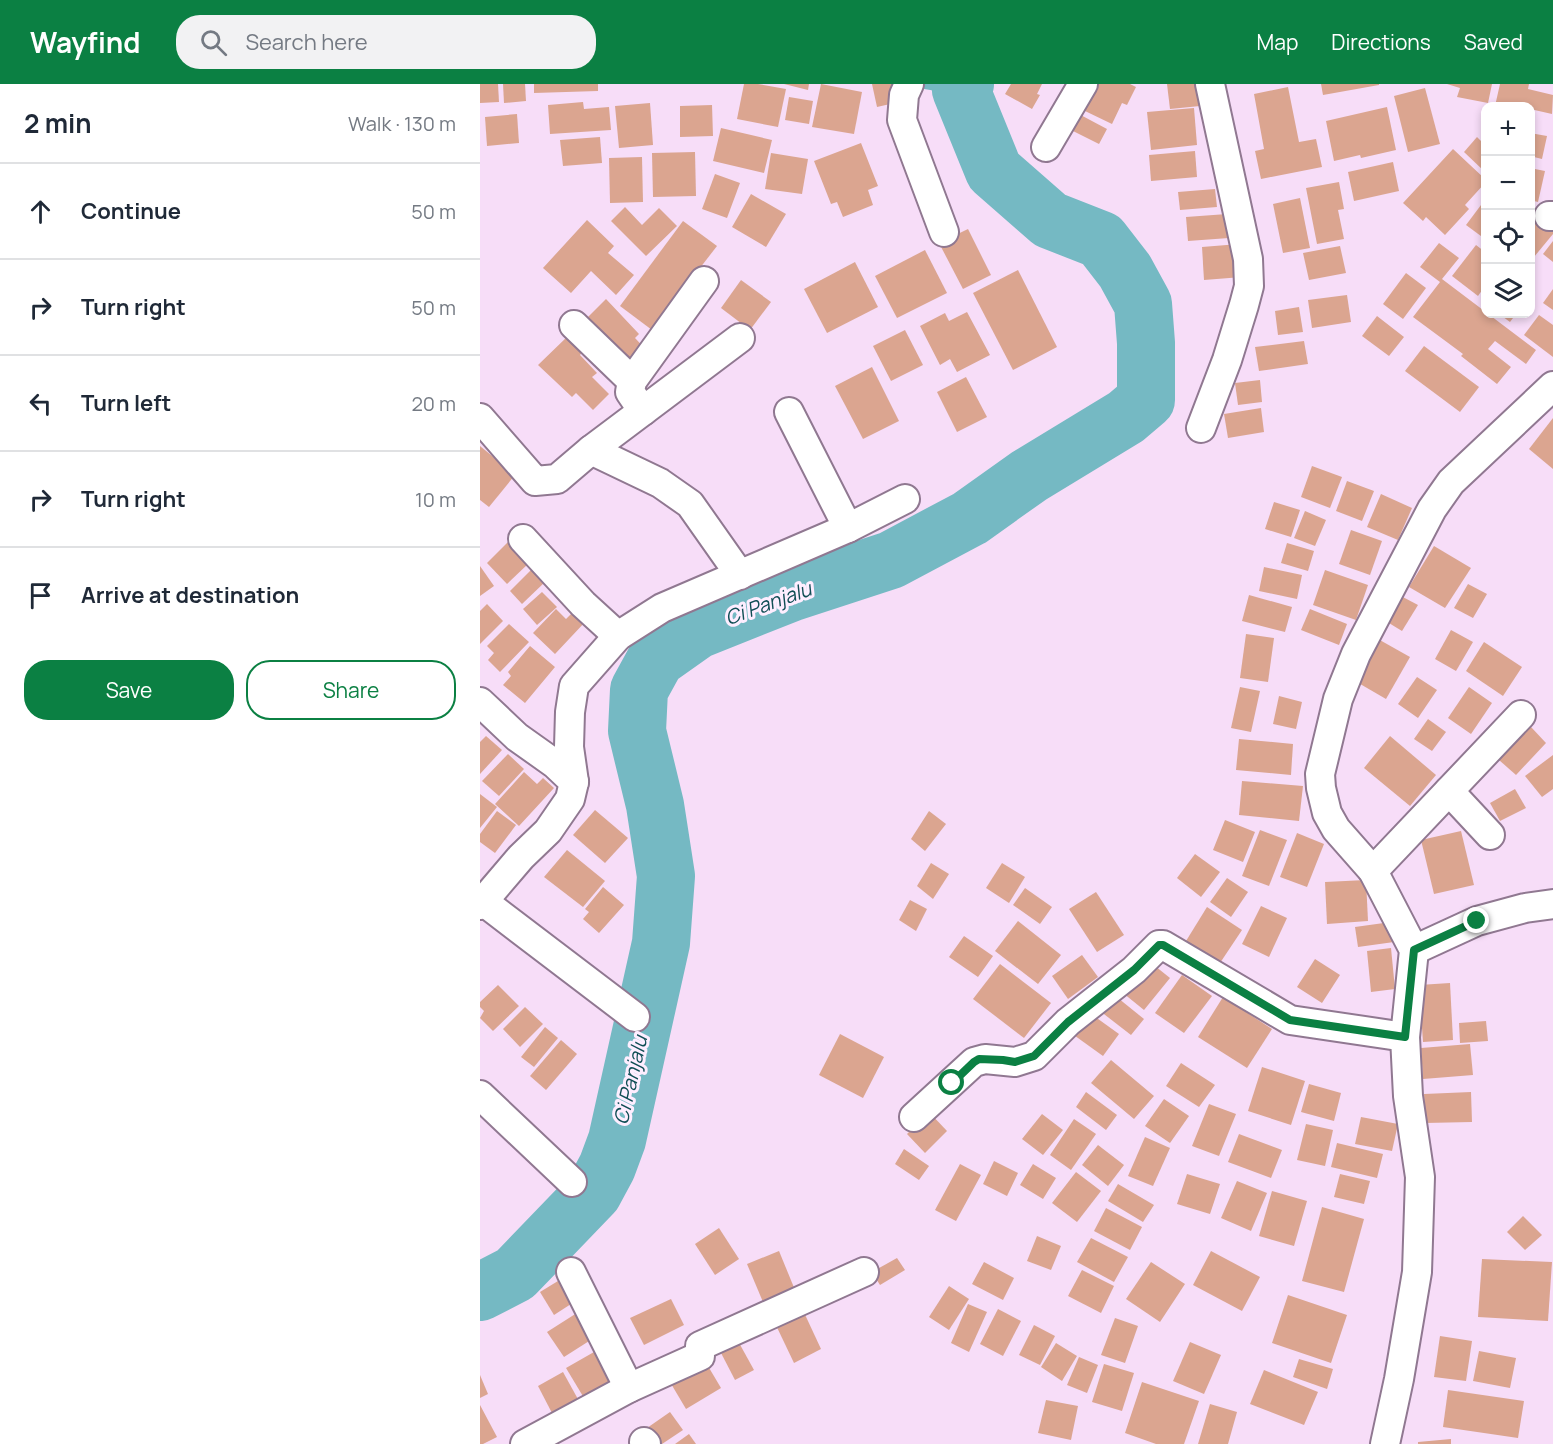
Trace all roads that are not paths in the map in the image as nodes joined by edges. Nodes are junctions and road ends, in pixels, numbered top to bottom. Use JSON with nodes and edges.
{"nodes":[{"id":1,"x":1083,"y":84,"type":"edge"},
{"id":2,"x":1209,"y":84,"type":"edge"},
{"id":3,"x":907,"y":90,"type":"edge"},
{"id":4,"x":1046,"y":147,"type":"dead end"},
{"id":5,"x":944,"y":232,"type":"dead end"},
{"id":6,"x":704,"y":281,"type":"dead end"},
{"id":7,"x":574,"y":325,"type":"dead end"},
{"id":8,"x":740,"y":338,"type":"dead end"},
{"id":9,"x":632,"y":381,"type":"junction"},
{"id":10,"x":1553,"y":386,"type":"edge"},
{"id":11,"x":643,"y":411,"type":"junction"},
{"id":12,"x":789,"y":412,"type":"dead end"},
{"id":13,"x":480,"y":418,"type":"edge"},
{"id":14,"x":1201,"y":428,"type":"dead end"},
{"id":15,"x":591,"y":450,"type":"junction"},
{"id":16,"x":905,"y":499,"type":"dead end"},
{"id":17,"x":848,"y":528,"type":"junction"},
{"id":18,"x":523,"y":539,"type":"dead end"},
{"id":19,"x":740,"y":575,"type":"junction"},
{"id":20,"x":618,"y":636,"type":"junction"},
{"id":21,"x":480,"y":702,"type":"edge"},
{"id":22,"x":1521,"y":715,"type":"dead end"},
{"id":23,"x":574,"y":782,"type":"junction"},
{"id":24,"x":1449,"y":791,"type":"junction"},
{"id":25,"x":1490,"y":835,"type":"dead end"},
{"id":26,"x":1373,"y":871,"type":"junction"},
{"id":27,"x":481,"y":902,"type":"edge"},
{"id":28,"x":1553,"y":904,"type":"edge"},
{"id":29,"x":1414,"y":950,"type":"junction"},
{"id":30,"x":635,"y":1017,"type":"dead end"},
{"id":31,"x":1405,"y":1037,"type":"junction"},
{"id":32,"x":480,"y":1095,"type":"edge"},
{"id":33,"x":914,"y":1117,"type":"dead end"},
{"id":34,"x":572,"y":1182,"type":"dead end"},
{"id":35,"x":571,"y":1272,"type":"dead end"},
{"id":36,"x":864,"y":1272,"type":"dead end"},
{"id":37,"x":629,"y":1388,"type":"junction"},
{"id":38,"x":525,"y":1444,"type":"edge"},
{"id":39,"x":1385,"y":1444,"type":"edge"}],
"edges":[{"from":1,"to":4,"type":"street"},
{"from":2,"to":14,"type":"street"},
{"from":3,"to":5,"type":"street"},
{"from":6,"to":9,"type":"street"},
{"from":7,"to":9,"type":"street"},
{"from":8,"to":11,"type":"street"},
{"from":9,"to":11,"type":"street"},
{"from":10,"to":26,"type":"street"},
{"from":11,"to":15,"type":"street"},
{"from":12,"to":17,"type":"street"},
{"from":13,"to":15,"type":"street"},
{"from":15,"to":19,"type":"street"},
{"from":16,"to":17,"type":"street"},
{"from":17,"to":19,"type":"street"},
{"from":18,"to":20,"type":"street"},
{"from":19,"to":20,"type":"street"},
{"from":20,"to":23,"type":"street"},
{"from":21,"to":23,"type":"street"},
{"from":22,"to":24,"type":"street"},
{"from":23,"to":27,"type":"street"},
{"from":24,"to":25,"type":"street"},
{"from":24,"to":26,"type":"street"},
{"from":26,"to":29,"type":"street"},
{"from":27,"to":30,"type":"street"},
{"from":28,"to":29,"type":"street"},
{"from":29,"to":31,"type":"street"},
{"from":31,"to":33,"type":"street"},
{"from":31,"to":39,"type":"street"},
{"from":32,"to":34,"type":"street"},
{"from":35,"to":37,"type":"street"},
{"from":36,"to":37,"type":"street"},
{"from":37,"to":38,"type":"street"}]}
